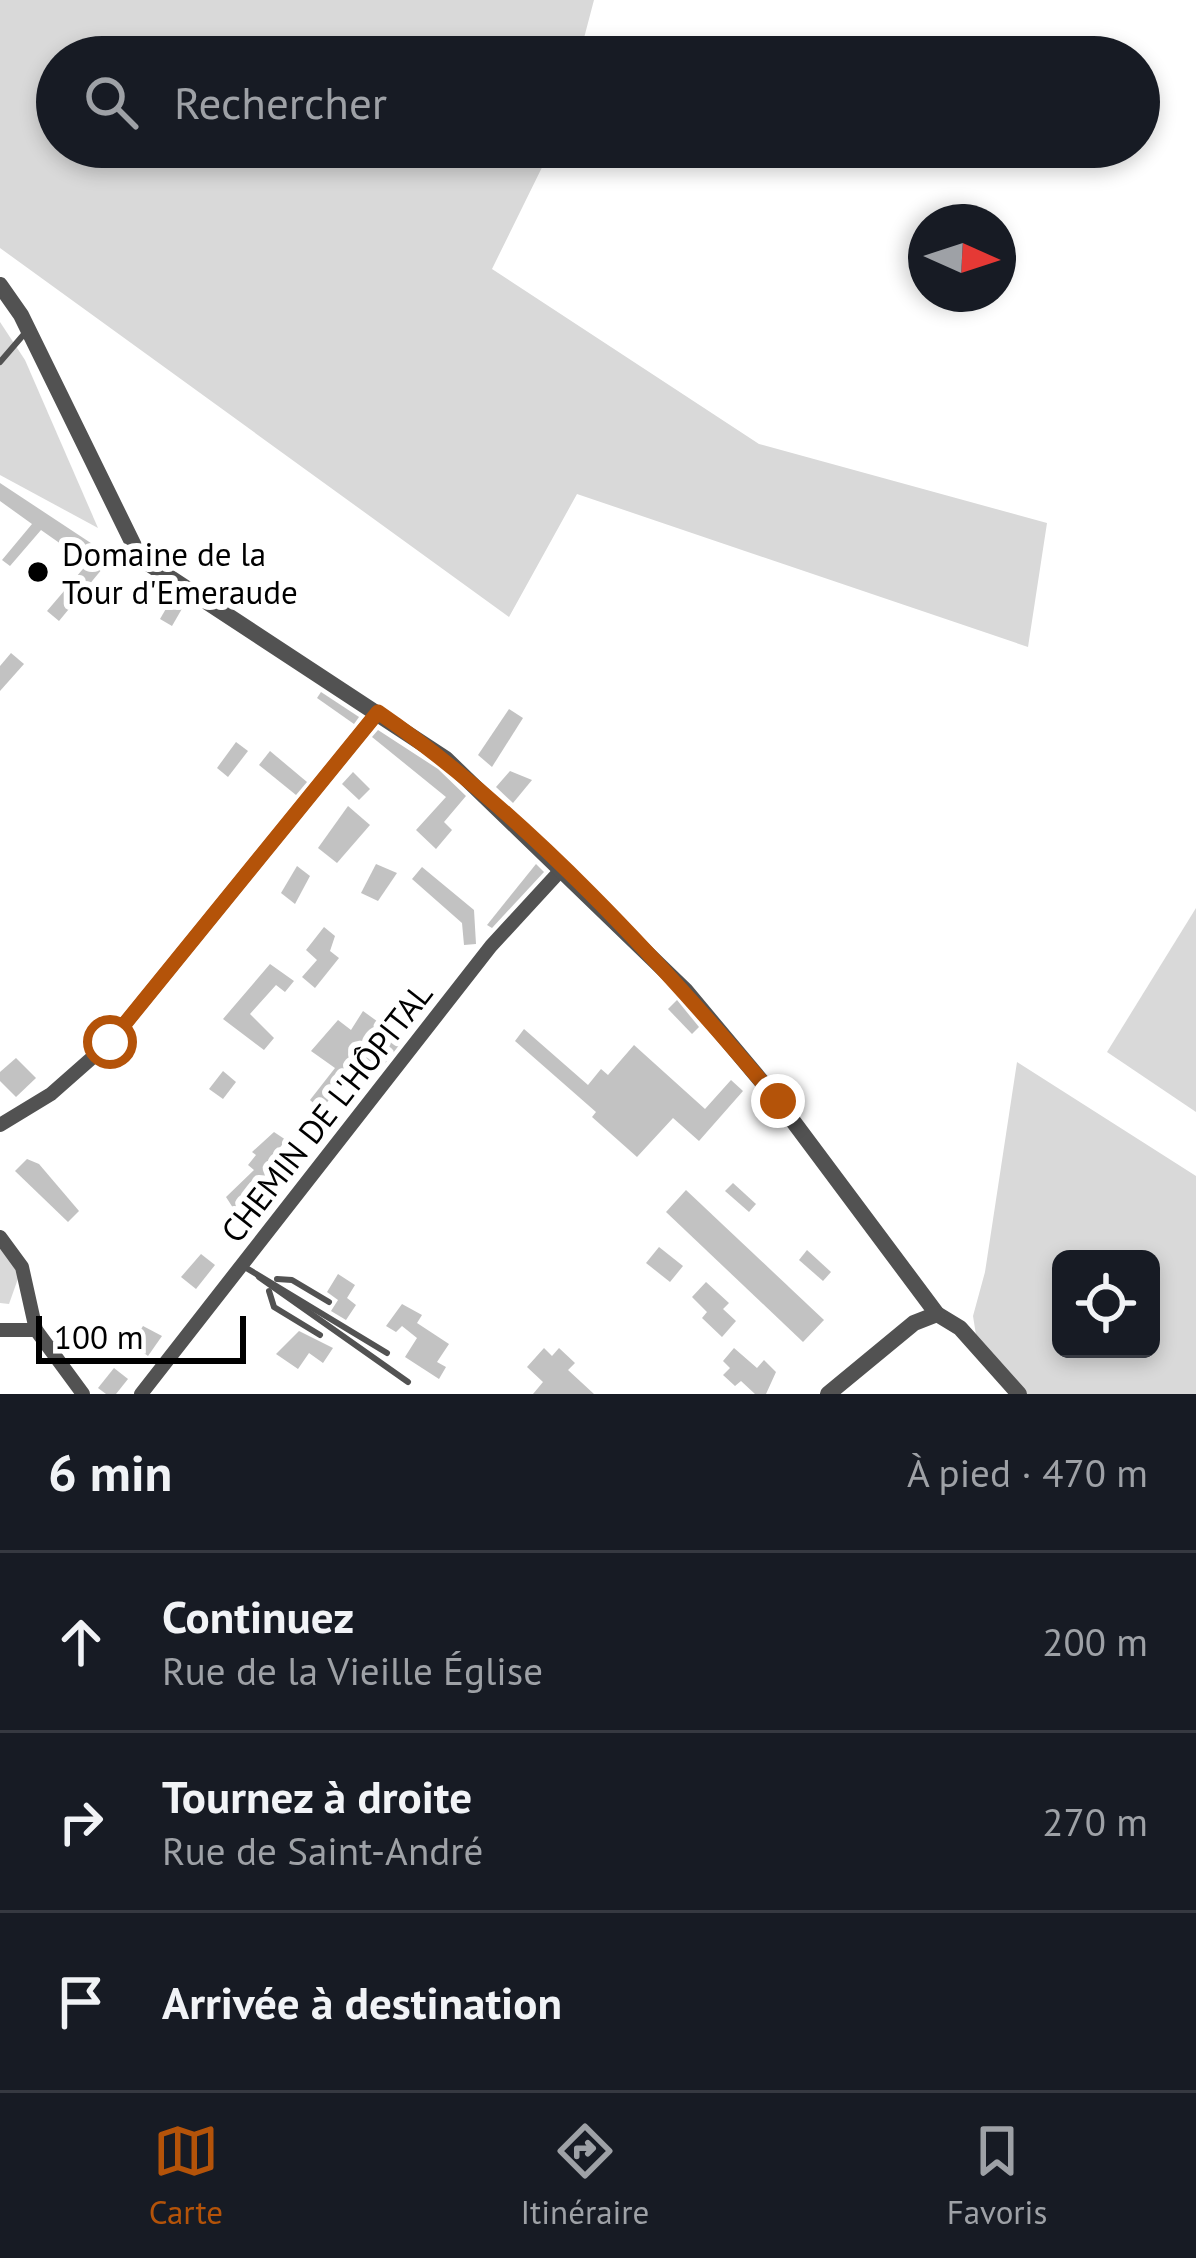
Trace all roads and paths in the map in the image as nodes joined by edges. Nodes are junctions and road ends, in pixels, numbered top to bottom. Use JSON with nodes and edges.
{"nodes":[{"id":1,"x":0,"y":285,"type":"edge"},
{"id":2,"x":24,"y":322,"type":"junction"},
{"id":3,"x":0,"y":362,"type":"edge"},
{"id":4,"x":378,"y":712,"type":"junction"},
{"id":5,"x":561,"y":870,"type":"junction"},
{"id":6,"x":0,"y":1125,"type":"edge"},
{"id":7,"x":0,"y":1237,"type":"edge"},
{"id":8,"x":241,"y":1264,"type":"junction"},
{"id":9,"x":271,"y":1283,"type":"junction"},
{"id":10,"x":329,"y":1302,"type":"dead end"},
{"id":11,"x":937,"y":1314,"type":"junction"},
{"id":12,"x":0,"y":1330,"type":"edge"},
{"id":13,"x":36,"y":1330,"type":"junction"},
{"id":14,"x":320,"y":1335,"type":"dead end"},
{"id":15,"x":387,"y":1352,"type":"dead end"},
{"id":16,"x":408,"y":1382,"type":"dead end"},
{"id":17,"x":82,"y":1394,"type":"edge"},
{"id":18,"x":141,"y":1394,"type":"edge"},
{"id":19,"x":828,"y":1394,"type":"edge"},
{"id":20,"x":1019,"y":1394,"type":"edge"}],
"edges":[{"from":1,"to":2,"type":"street"},
{"from":2,"to":3,"type":"lane"},
{"from":2,"to":4,"type":"street"},
{"from":4,"to":5,"type":"street"},
{"from":4,"to":6,"type":"street"},
{"from":5,"to":8,"type":"street","name":"CHEMIN DE L'HÔPITAL"},
{"from":5,"to":11,"type":"street"},
{"from":7,"to":13,"type":"street"},
{"from":8,"to":9,"type":"lane"},
{"from":8,"to":18,"type":"street","name":"CHEMIN DE L'HÔPITAL"},
{"from":9,"to":10,"type":"lane"},
{"from":9,"to":14,"type":"lane"},
{"from":9,"to":15,"type":"lane"},
{"from":9,"to":16,"type":"lane"},
{"from":11,"to":19,"type":"street"},
{"from":11,"to":20,"type":"street"},
{"from":12,"to":13,"type":"street"},
{"from":13,"to":17,"type":"street"}]}
